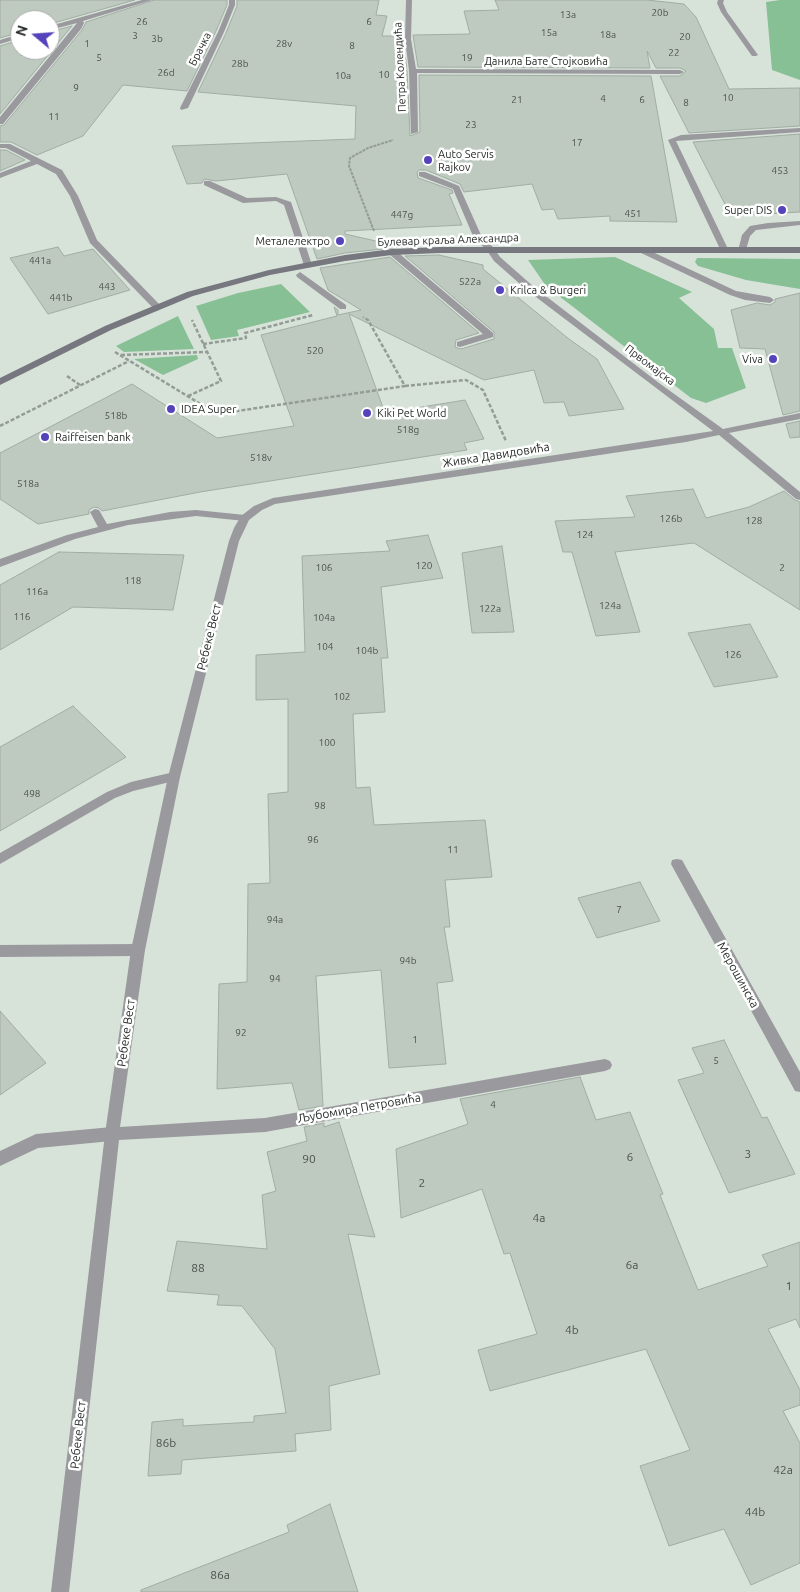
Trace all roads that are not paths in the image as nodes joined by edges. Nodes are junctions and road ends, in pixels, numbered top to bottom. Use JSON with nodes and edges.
{"nodes":[{"id":1,"x":149,"y":0,"type":"edge"},
{"id":2,"x":232,"y":0,"type":"edge"},
{"id":3,"x":409,"y":0,"type":"edge"},
{"id":4,"x":721,"y":0,"type":"edge"},
{"id":5,"x":78,"y":20,"type":"junction"},
{"id":6,"x":60,"y":25,"type":"edge"},
{"id":7,"x":754,"y":55,"type":"dead end"},
{"id":8,"x":412,"y":71,"type":"junction"},
{"id":9,"x":680,"y":72,"type":"dead end"},
{"id":10,"x":184,"y":108,"type":"dead end"},
{"id":11,"x":0,"y":122,"type":"edge"},
{"id":12,"x":800,"y":130,"type":"edge"},
{"id":13,"x":414,"y":132,"type":"road end"},
{"id":14,"x":0,"y":146,"type":"edge"},
{"id":15,"x":36,"y":161,"type":"junction"},
{"id":16,"x":422,"y":174,"type":"dead end"},
{"id":17,"x":0,"y":176,"type":"edge"},
{"id":18,"x":207,"y":183,"type":"dead end"},
{"id":19,"x":800,"y":223,"type":"edge"},
{"id":20,"x":490,"y":249,"type":"junction"},
{"id":21,"x":642,"y":250,"type":"junction"},
{"id":22,"x":800,"y":250,"type":"edge"},
{"id":23,"x":725,"y":251,"type":"junction"},
{"id":24,"x":742,"y":251,"type":"junction"},
{"id":25,"x":392,"y":252,"type":"junction"},
{"id":26,"x":308,"y":265,"type":"junction"},
{"id":27,"x":300,"y":274,"type":"dead end"},
{"id":28,"x":770,"y":300,"type":"dead end"},
{"id":29,"x":157,"y":306,"type":"junction"},
{"id":30,"x":343,"y":307,"type":"road end"},
{"id":31,"x":460,"y":344,"type":"dead end"},
{"id":32,"x":0,"y":382,"type":"edge"},
{"id":33,"x":800,"y":416,"type":"edge"},
{"id":34,"x":722,"y":432,"type":"junction"},
{"id":35,"x":800,"y":497,"type":"edge"},
{"id":36,"x":95,"y":512,"type":"dead end"},
{"id":37,"x":245,"y":518,"type":"junction"},
{"id":38,"x":104,"y":528,"type":"junction"},
{"id":39,"x":0,"y":563,"type":"edge"},
{"id":40,"x":174,"y":777,"type":"junction"},
{"id":41,"x":0,"y":859,"type":"edge"},
{"id":42,"x":676,"y":864,"type":"dead end"},
{"id":43,"x":138,"y":950,"type":"junction"},
{"id":44,"x":0,"y":951,"type":"edge"},
{"id":45,"x":605,"y":1065,"type":"dead end"},
{"id":46,"x":800,"y":1086,"type":"edge"},
{"id":47,"x":112,"y":1134,"type":"junction"},
{"id":48,"x":0,"y":1159,"type":"edge"},
{"id":49,"x":60,"y":1592,"type":"edge"}],
"edges":[{"from":1,"to":5,"type":"street"},
{"from":2,"to":10,"type":"street","name":"Брачка"},
{"from":3,"to":8,"type":"street","name":"Петра Колендића"},
{"from":4,"to":7,"type":"street"},
{"from":5,"to":6,"type":"street"},
{"from":5,"to":11,"type":"street"},
{"from":8,"to":9,"type":"street","name":"Данила Бате Стојковића"},
{"from":8,"to":13,"type":"street","name":"Петра Колендића"},
{"from":12,"to":23,"type":"street"},
{"from":14,"to":15,"type":"street"},
{"from":15,"to":17,"type":"street"},
{"from":15,"to":29,"type":"street"},
{"from":16,"to":20,"type":"street","name":"Првомајска"},
{"from":18,"to":26,"type":"street"},
{"from":19,"to":24,"type":"street"},
{"from":20,"to":21,"type":"main road","name":"Булевар краља Александра"},
{"from":20,"to":25,"type":"main road","name":"Булевар краља Александра"},
{"from":20,"to":34,"type":"street","name":"Првомајска"},
{"from":21,"to":23,"type":"main road","name":"Булевар краља Александра"},
{"from":21,"to":28,"type":"street"},
{"from":22,"to":24,"type":"main road","name":"Булевар краља Александра"},
{"from":23,"to":24,"type":"main road","name":"Булевар краља Александра"},
{"from":25,"to":26,"type":"main road","name":"Булевар краља Александра"},
{"from":25,"to":31,"type":"street"},
{"from":26,"to":29,"type":"main road","name":"Булевар краља Александра"},
{"from":27,"to":30,"type":"street"},
{"from":29,"to":32,"type":"main road","name":"Булевар краља Александра"},
{"from":33,"to":34,"type":"street","name":"Живка Давидовића"},
{"from":34,"to":35,"type":"street","name":"Првомајска"},
{"from":34,"to":37,"type":"street","name":"Живка Давидовића"},
{"from":36,"to":38,"type":"street"},
{"from":37,"to":38,"type":"street"},
{"from":37,"to":40,"type":"street","name":"Ребеке Вест"},
{"from":38,"to":39,"type":"street"},
{"from":40,"to":41,"type":"street"},
{"from":40,"to":43,"type":"street","name":"Ребеке Вест"},
{"from":42,"to":46,"type":"street","name":"Мерошинска"},
{"from":43,"to":44,"type":"street"},
{"from":43,"to":47,"type":"street","name":"Ребеке Вест"},
{"from":45,"to":47,"type":"street","name":"Љубомира Петровића"},
{"from":47,"to":48,"type":"street","name":"Љубомира Петровића"},
{"from":47,"to":49,"type":"street","name":"Ребеке Вест"}]}
